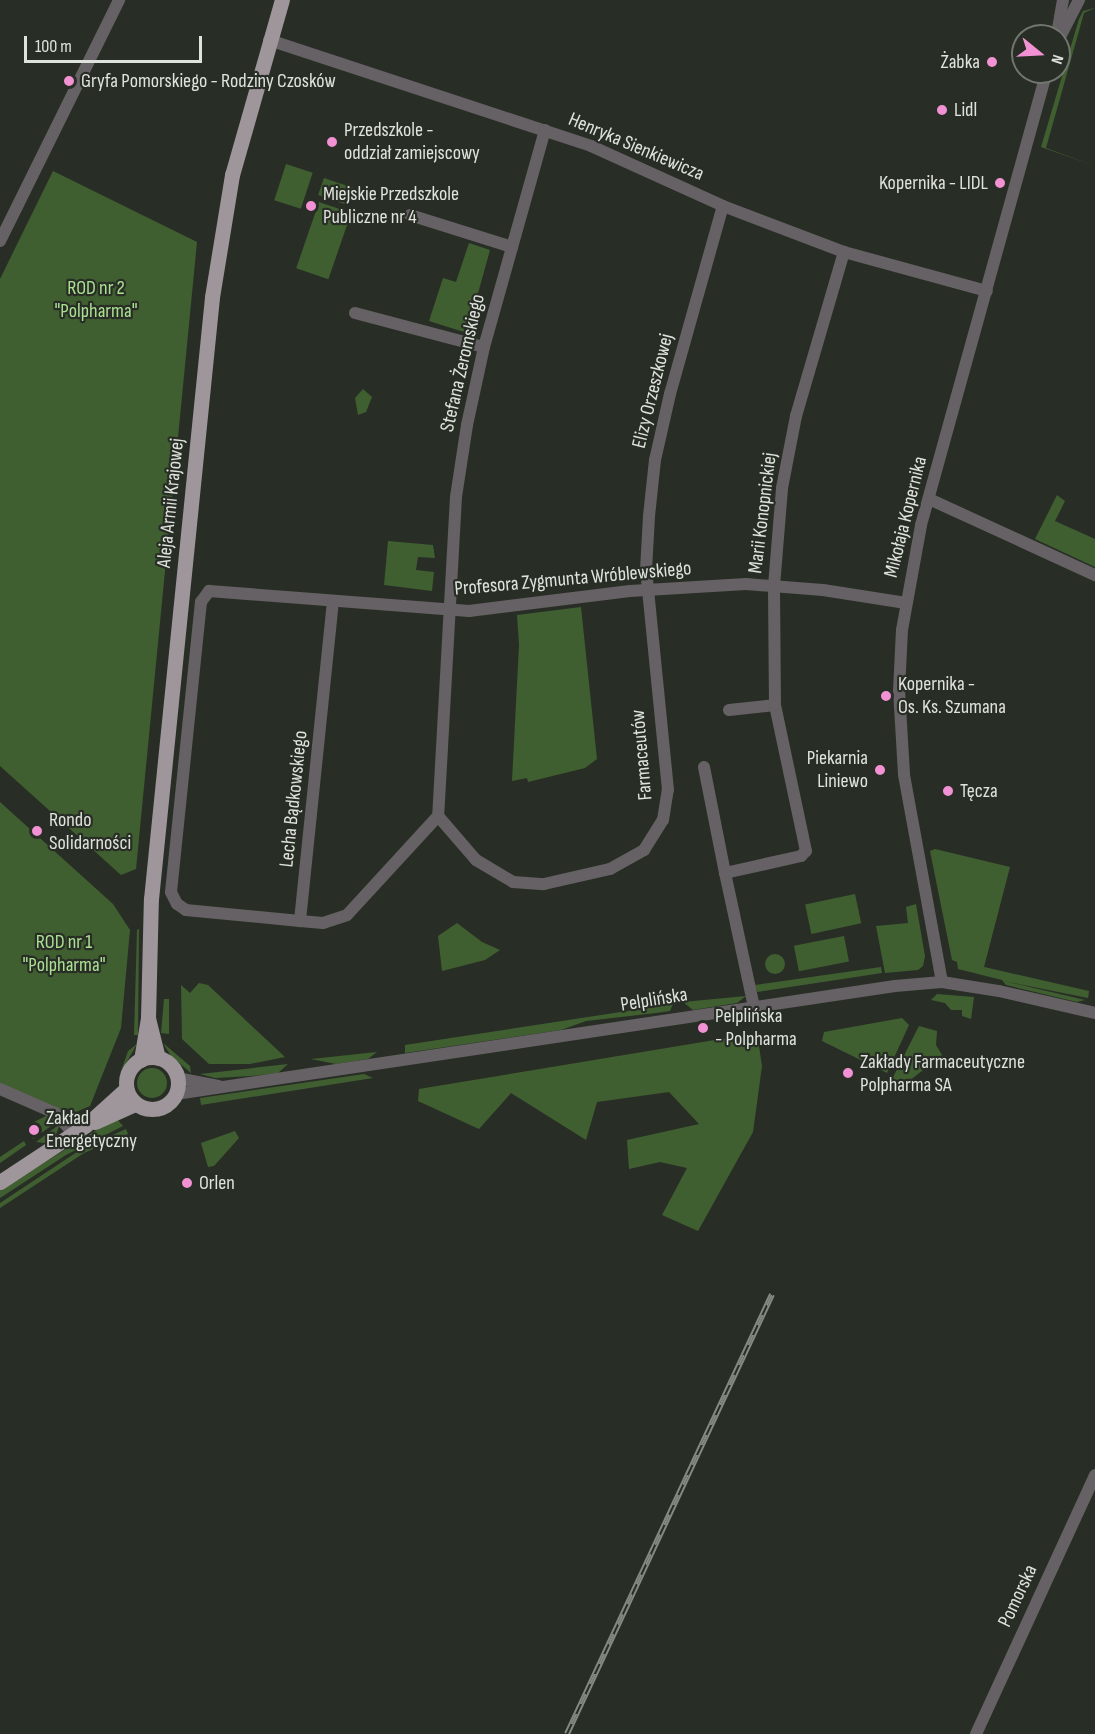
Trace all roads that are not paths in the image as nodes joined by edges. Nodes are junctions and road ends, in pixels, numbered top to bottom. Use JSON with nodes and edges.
{"nodes":[{"id":1,"x":282,"y":0,"type":"edge"},
{"id":2,"x":1063,"y":0,"type":"edge"},
{"id":3,"x":1079,"y":0,"type":"edge"},
{"id":4,"x":113,"y":2,"type":"edge"},
{"id":5,"x":1060,"y":24,"type":"edge"},
{"id":6,"x":1066,"y":24,"type":"edge"},
{"id":7,"x":269,"y":40,"type":"junction"},
{"id":8,"x":1044,"y":84,"type":"edge"},
{"id":9,"x":544,"y":130,"type":"junction"},
{"id":10,"x":723,"y":206,"type":"junction"},
{"id":11,"x":410,"y":215,"type":"dead end"},
{"id":12,"x":0,"y":241,"type":"edge"},
{"id":13,"x":512,"y":247,"type":"junction"},
{"id":14,"x":844,"y":252,"type":"junction"},
{"id":15,"x":987,"y":291,"type":"junction"},
{"id":16,"x":355,"y":312,"type":"dead end"},
{"id":17,"x":484,"y":347,"type":"junction"},
{"id":18,"x":929,"y":499,"type":"junction"},
{"id":19,"x":1095,"y":575,"type":"edge"},
{"id":20,"x":774,"y":586,"type":"junction"},
{"id":21,"x":647,"y":589,"type":"junction"},
{"id":22,"x":333,"y":601,"type":"junction"},
{"id":23,"x":906,"y":603,"type":"junction"},
{"id":24,"x":450,"y":610,"type":"junction"},
{"id":25,"x":775,"y":705,"type":"junction"},
{"id":26,"x":729,"y":710,"type":"dead end"},
{"id":27,"x":704,"y":767,"type":"dead end"},
{"id":28,"x":438,"y":816,"type":"junction"},
{"id":29,"x":725,"y":873,"type":"junction"},
{"id":30,"x":300,"y":921,"type":"junction"},
{"id":31,"x":942,"y":982,"type":"junction"},
{"id":32,"x":754,"y":1007,"type":"junction"},
{"id":33,"x":1095,"y":1013,"type":"edge"},
{"id":34,"x":148,"y":1018,"type":"junction"},
{"id":35,"x":158,"y":1058,"type":"junction"},
{"id":36,"x":141,"y":1060,"type":"junction"},
{"id":37,"x":176,"y":1086,"type":"junction"},
{"id":38,"x":0,"y":1089,"type":"edge"},
{"id":39,"x":126,"y":1089,"type":"junction"},
{"id":40,"x":135,"y":1104,"type":"junction"},
{"id":41,"x":80,"y":1130,"type":"junction"},
{"id":42,"x":0,"y":1182,"type":"edge"},
{"id":43,"x":1095,"y":1475,"type":"edge"},
{"id":44,"x":976,"y":1734,"type":"edge"}],
"edges":[{"from":1,"to":7,"type":"main road","name":"Aleja Armii Krajowej"},
{"from":2,"to":5,"type":"street"},
{"from":3,"to":6,"type":"street"},
{"from":4,"to":12,"type":"street"},
{"from":7,"to":9,"type":"street","name":"Henryka Sienkiewicza"},
{"from":7,"to":34,"type":"main road","name":"Aleja Armii Krajowej"},
{"from":8,"to":15,"type":"street","name":"Mikołaja Kopernika"},
{"from":9,"to":10,"type":"street","name":"Henryka Sienkiewicza"},
{"from":9,"to":13,"type":"street","name":"Stefana Żeromskiego"},
{"from":10,"to":14,"type":"street","name":"Henryka Sienkiewicza"},
{"from":10,"to":21,"type":"street","name":"Elizy Orzeszkowej"},
{"from":11,"to":13,"type":"street"},
{"from":13,"to":17,"type":"street","name":"Stefana Żeromskiego"},
{"from":14,"to":15,"type":"street","name":"Henryka Sienkiewicza"},
{"from":14,"to":20,"type":"street","name":"Marii Konopnickiej"},
{"from":15,"to":18,"type":"street","name":"Mikołaja Kopernika"},
{"from":16,"to":17,"type":"street"},
{"from":17,"to":24,"type":"street","name":"Stefana Żeromskiego"},
{"from":18,"to":19,"type":"street"},
{"from":18,"to":23,"type":"street","name":"Mikołaja Kopernika"},
{"from":20,"to":21,"type":"street","name":"Profesora Zygmunta Wróblewskiego"},
{"from":20,"to":23,"type":"street","name":"Profesora Zygmunta Wróblewskiego"},
{"from":20,"to":25,"type":"street","name":"Marii Konopnickiej"},
{"from":21,"to":24,"type":"street","name":"Profesora Zygmunta Wróblewskiego"},
{"from":21,"to":28,"type":"street","name":"Farmaceutów"},
{"from":22,"to":24,"type":"street","name":"Profesora Zygmunta Wróblewskiego"},
{"from":22,"to":30,"type":"street","name":"Lecha Bądkowskiego"},
{"from":22,"to":30,"type":"street","name":"Profesora Zygmunta Wróblewskiego"},
{"from":23,"to":31,"type":"street","name":"Mikołaja Kopernika"},
{"from":24,"to":28,"type":"street"},
{"from":25,"to":26,"type":"street"},
{"from":25,"to":29,"type":"street","name":"Marii Konopnickiej"},
{"from":27,"to":29,"type":"street"},
{"from":28,"to":30,"type":"street"},
{"from":29,"to":32,"type":"street"},
{"from":31,"to":32,"type":"street","name":"Pelplińska"},
{"from":31,"to":33,"type":"street","name":"Pelplińska"},
{"from":32,"to":37,"type":"street","name":"Pelplińska"},
{"from":34,"to":35,"type":"main road","name":"Aleja Armii Krajowej"},
{"from":34,"to":36,"type":"main road","name":"Aleja Armii Krajowej"},
{"from":35,"to":36,"type":"main road"},
{"from":35,"to":37,"type":"main road"},
{"from":36,"to":39,"type":"main road"},
{"from":37,"to":40,"type":"main road"},
{"from":38,"to":41,"type":"street"},
{"from":39,"to":40,"type":"main road"},
{"from":39,"to":41,"type":"main road"},
{"from":40,"to":41,"type":"main road"},
{"from":41,"to":42,"type":"main road"},
{"from":43,"to":44,"type":"street","name":"Pomorska"}]}
